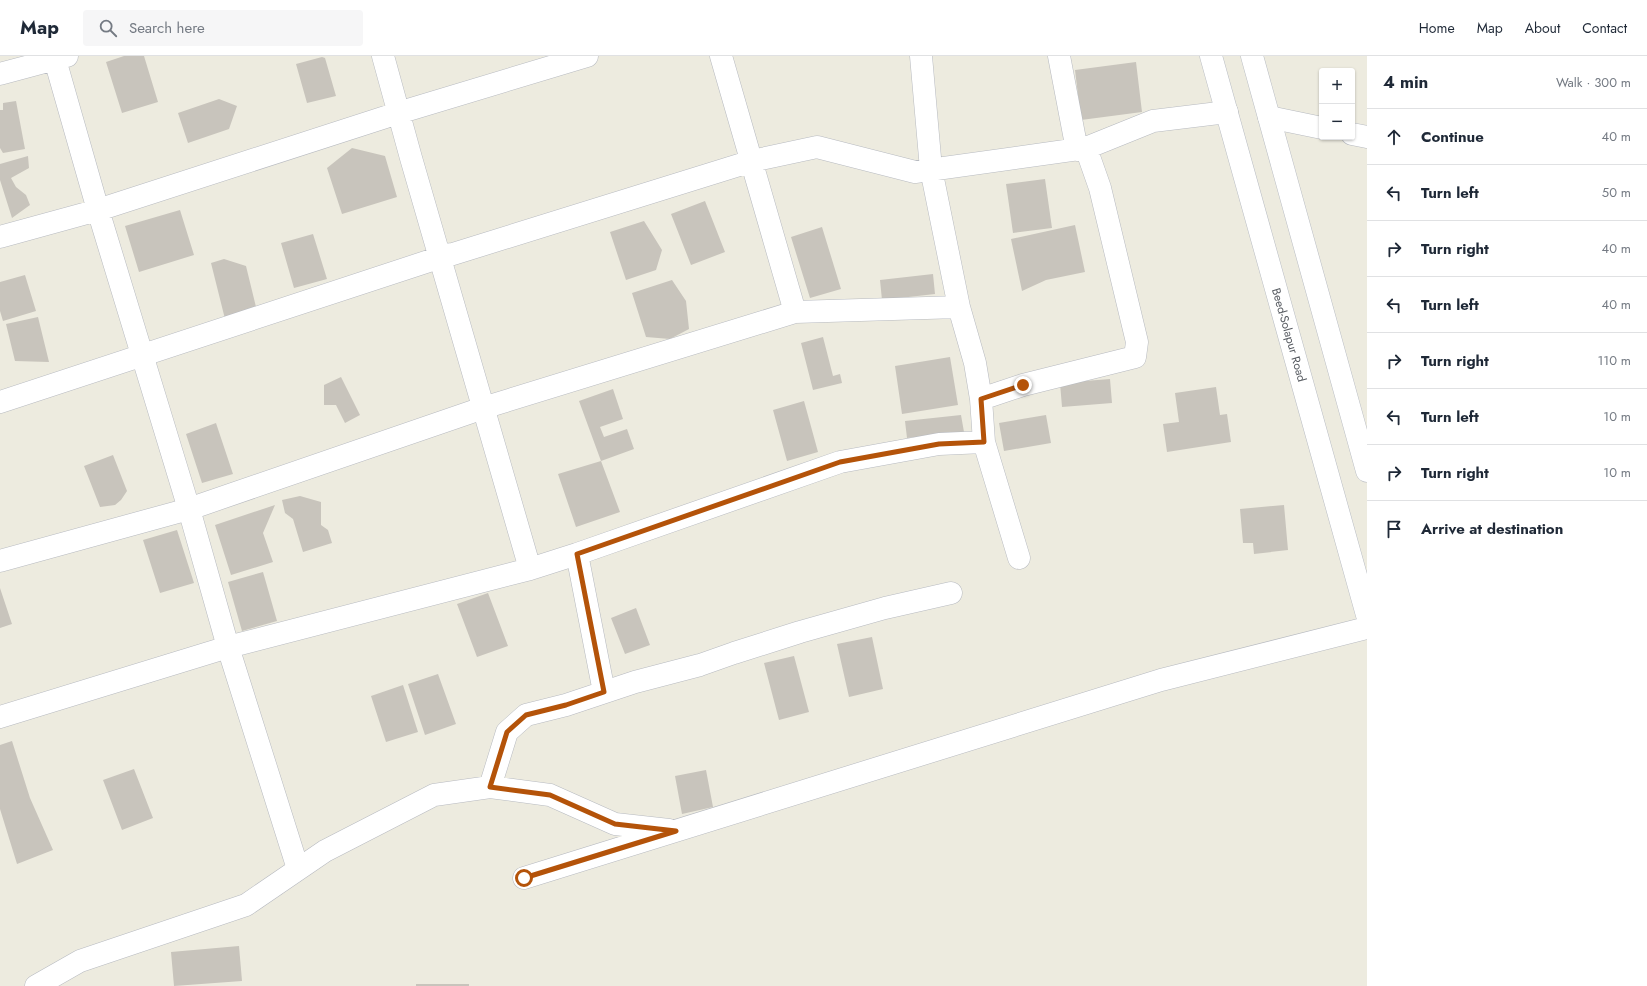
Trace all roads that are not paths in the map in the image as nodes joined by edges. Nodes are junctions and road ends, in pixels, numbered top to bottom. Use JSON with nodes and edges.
{"nodes":[{"id":1,"x":383,"y":56,"type":"edge"},
{"id":2,"x":587,"y":56,"type":"edge"},
{"id":3,"x":721,"y":56,"type":"edge"},
{"id":4,"x":921,"y":56,"type":"edge"},
{"id":5,"x":1059,"y":56,"type":"edge"},
{"id":6,"x":1211,"y":56,"type":"edge"},
{"id":7,"x":1252,"y":56,"type":"edge"},
{"id":8,"x":59,"y":57,"type":"edge"},
{"id":9,"x":0,"y":74,"type":"edge"},
{"id":10,"x":1227,"y":112,"type":"junction"},
{"id":11,"x":398,"y":113,"type":"junction"},
{"id":12,"x":1269,"y":117,"type":"junction"},
{"id":13,"x":1319,"y":127,"type":"edge"},
{"id":14,"x":1355,"y":135,"type":"edge"},
{"id":15,"x":1367,"y":137,"type":"edge"},
{"id":16,"x":1081,"y":149,"type":"junction"},
{"id":17,"x":752,"y":161,"type":"junction"},
{"id":18,"x":930,"y":169,"type":"junction"},
{"id":19,"x":98,"y":210,"type":"junction"},
{"id":20,"x":0,"y":237,"type":"edge"},
{"id":21,"x":439,"y":256,"type":"junction"},
{"id":22,"x":959,"y":307,"type":"junction"},
{"id":23,"x":795,"y":312,"type":"junction"},
{"id":24,"x":144,"y":355,"type":"junction"},
{"id":25,"x":981,"y":399,"type":"junction"},
{"id":26,"x":0,"y":402,"type":"edge"},
{"id":27,"x":483,"y":408,"type":"junction"},
{"id":28,"x":984,"y":442,"type":"junction"},
{"id":29,"x":1367,"y":471,"type":"edge"},
{"id":30,"x":189,"y":509,"type":"junction"},
{"id":31,"x":577,"y":554,"type":"junction"},
{"id":32,"x":1019,"y":558,"type":"dead end"},
{"id":33,"x":0,"y":561,"type":"edge"},
{"id":34,"x":530,"y":569,"type":"junction"},
{"id":35,"x":951,"y":593,"type":"dead end"},
{"id":36,"x":1367,"y":615,"type":"edge"},
{"id":37,"x":1367,"y":628,"type":"edge"},
{"id":38,"x":228,"y":647,"type":"junction"},
{"id":39,"x":604,"y":692,"type":"junction"},
{"id":40,"x":0,"y":718,"type":"edge"},
{"id":41,"x":490,"y":787,"type":"junction"},
{"id":42,"x":676,"y":831,"type":"junction"},
{"id":43,"x":298,"y":869,"type":"junction"},
{"id":44,"x":524,"y":878,"type":"dead end"},
{"id":45,"x":36,"y":986,"type":"edge"}],
"edges":[{"from":1,"to":11,"type":"street"},
{"from":2,"to":11,"type":"street"},
{"from":3,"to":17,"type":"street"},
{"from":4,"to":18,"type":"street"},
{"from":5,"to":16,"type":"street"},
{"from":6,"to":10,"type":"street","name":"Beed-Solapur Road"},
{"from":7,"to":12,"type":"street"},
{"from":8,"to":9,"type":"street"},
{"from":8,"to":19,"type":"street"},
{"from":10,"to":16,"type":"street"},
{"from":10,"to":36,"type":"street","name":"Beed-Solapur Road"},
{"from":11,"to":19,"type":"street"},
{"from":11,"to":21,"type":"street"},
{"from":12,"to":13,"type":"street"},
{"from":12,"to":29,"type":"street"},
{"from":14,"to":15,"type":"street"},
{"from":16,"to":18,"type":"street"},
{"from":16,"to":25,"type":"street"},
{"from":17,"to":18,"type":"street"},
{"from":17,"to":21,"type":"street"},
{"from":17,"to":23,"type":"street"},
{"from":18,"to":22,"type":"street"},
{"from":19,"to":20,"type":"street"},
{"from":19,"to":24,"type":"street"},
{"from":21,"to":24,"type":"street"},
{"from":21,"to":27,"type":"street"},
{"from":22,"to":23,"type":"street"},
{"from":22,"to":25,"type":"street"},
{"from":23,"to":27,"type":"street"},
{"from":24,"to":26,"type":"street"},
{"from":24,"to":30,"type":"street"},
{"from":25,"to":28,"type":"street"},
{"from":27,"to":30,"type":"street"},
{"from":27,"to":34,"type":"street"},
{"from":28,"to":31,"type":"street"},
{"from":28,"to":32,"type":"street"},
{"from":30,"to":33,"type":"street"},
{"from":30,"to":38,"type":"street"},
{"from":31,"to":34,"type":"street"},
{"from":31,"to":39,"type":"street"},
{"from":34,"to":38,"type":"street"},
{"from":35,"to":39,"type":"street"},
{"from":37,"to":42,"type":"street"},
{"from":38,"to":40,"type":"street"},
{"from":38,"to":43,"type":"street"},
{"from":39,"to":41,"type":"street"},
{"from":41,"to":42,"type":"street"},
{"from":41,"to":43,"type":"street"},
{"from":42,"to":44,"type":"street"},
{"from":43,"to":45,"type":"street"}]}
